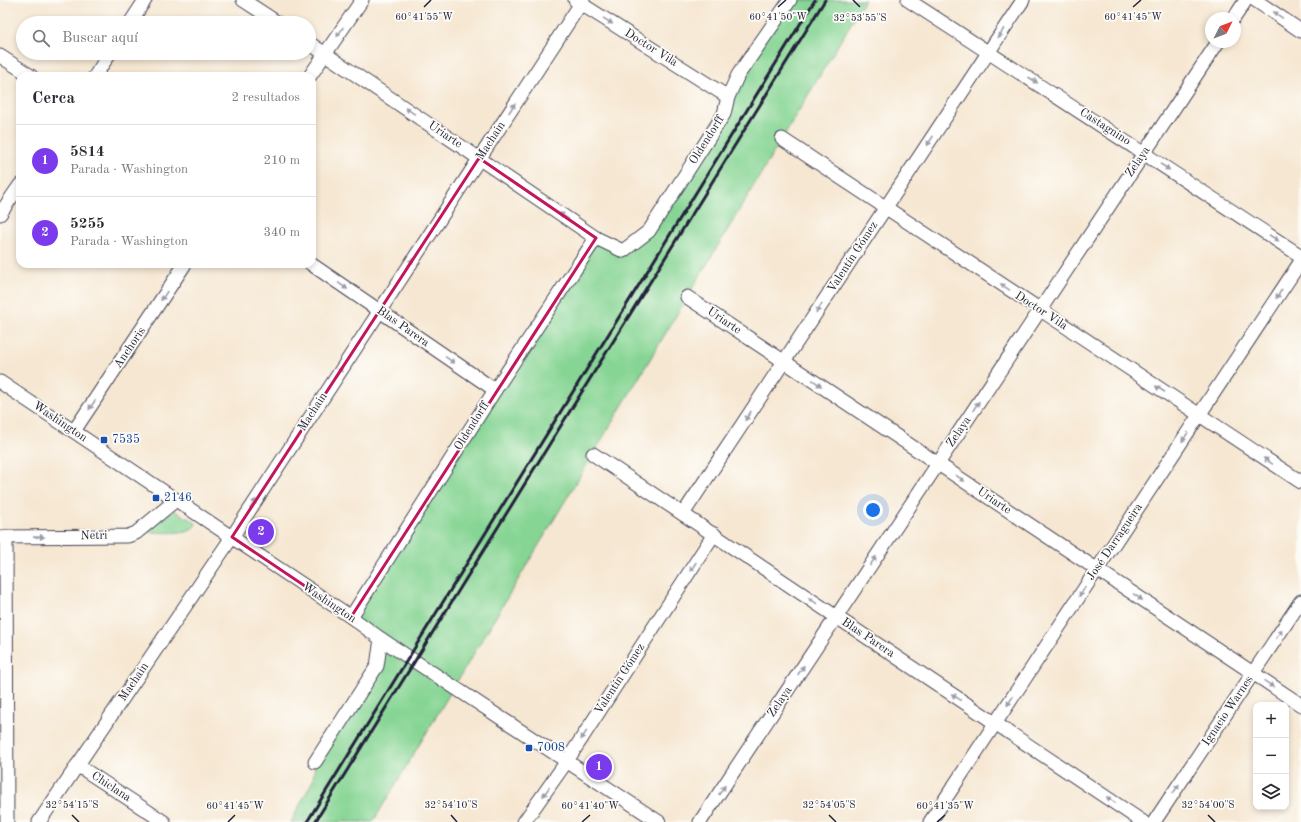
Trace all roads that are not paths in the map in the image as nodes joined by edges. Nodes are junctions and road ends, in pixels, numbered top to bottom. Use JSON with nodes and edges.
{"nodes":[{"id":1,"x":145,"y":0,"type":"edge"},
{"id":2,"x":243,"y":0,"type":"edge"},
{"id":3,"x":362,"y":0,"type":"edge"},
{"id":4,"x":790,"y":0,"type":"edge"},
{"id":5,"x":908,"y":0,"type":"edge"},
{"id":6,"x":1023,"y":0,"type":"edge"},
{"id":7,"x":1246,"y":0,"type":"edge"},
{"id":8,"x":1255,"y":0,"type":"edge"},
{"id":9,"x":580,"y":1,"type":"edge"},
{"id":10,"x":1238,"y":12,"type":"edge"},
{"id":11,"x":135,"y":16,"type":"edge"},
{"id":12,"x":267,"y":16,"type":"edge"},
{"id":13,"x":1301,"y":31,"type":"edge"},
{"id":14,"x":316,"y":48,"type":"edge"},
{"id":15,"x":1214,"y":48,"type":"edge"},
{"id":16,"x":989,"y":52,"type":"junction"},
{"id":17,"x":325,"y":54,"type":"junction"},
{"id":18,"x":0,"y":56,"type":"edge"},
{"id":19,"x":105,"y":60,"type":"edge"},
{"id":20,"x":25,"y":72,"type":"edge"},
{"id":21,"x":98,"y":72,"type":"edge"},
{"id":22,"x":313,"y":72,"type":"edge"},
{"id":23,"x":728,"y":97,"type":"junction"},
{"id":24,"x":782,"y":139,"type":"dead end"},
{"id":25,"x":1144,"y":153,"type":"junction"},
{"id":26,"x":479,"y":158,"type":"junction"},
{"id":27,"x":16,"y":191,"type":"edge"},
{"id":28,"x":886,"y":207,"type":"junction"},
{"id":29,"x":0,"y":214,"type":"edge"},
{"id":30,"x":596,"y":238,"type":"junction"},
{"id":31,"x":623,"y":252,"type":"joint"},
{"id":32,"x":1301,"y":256,"type":"edge"},
{"id":33,"x":1301,"y":261,"type":"edge"},
{"id":34,"x":316,"y":267,"type":"edge"},
{"id":35,"x":182,"y":268,"type":"edge"},
{"id":36,"x":687,"y":297,"type":"dead end"},
{"id":37,"x":379,"y":310,"type":"junction"},
{"id":38,"x":1040,"y":310,"type":"junction"},
{"id":39,"x":784,"y":361,"type":"junction"},
{"id":40,"x":0,"y":382,"type":"edge"},
{"id":41,"x":495,"y":390,"type":"junction"},
{"id":42,"x":1199,"y":415,"type":"junction"},
{"id":43,"x":74,"y":431,"type":"junction"},
{"id":44,"x":593,"y":454,"type":"dead end"},
{"id":45,"x":938,"y":464,"type":"junction"},
{"id":46,"x":1301,"y":482,"type":"edge"},
{"id":47,"x":176,"y":500,"type":"junction"},
{"id":48,"x":683,"y":514,"type":"junction"},
{"id":49,"x":714,"y":534,"type":"junction"},
{"id":50,"x":3,"y":537,"type":"edge"},
{"id":51,"x":232,"y":537,"type":"junction"},
{"id":52,"x":1097,"y":569,"type":"junction"},
{"id":53,"x":1301,"y":601,"type":"edge"},
{"id":54,"x":837,"y":616,"type":"junction"},
{"id":55,"x":351,"y":617,"type":"junction"},
{"id":56,"x":381,"y":639,"type":"junction"},
{"id":57,"x":1253,"y":673,"type":"junction"},
{"id":58,"x":1301,"y":705,"type":"edge"},
{"id":59,"x":995,"y":723,"type":"junction"},
{"id":60,"x":567,"y":761,"type":"junction"},
{"id":61,"x":315,"y":762,"type":"dead end"},
{"id":62,"x":78,"y":765,"type":"junction"},
{"id":63,"x":7,"y":822,"type":"edge"},
{"id":64,"x":40,"y":822,"type":"edge"},
{"id":65,"x":164,"y":822,"type":"edge"},
{"id":66,"x":524,"y":822,"type":"edge"},
{"id":67,"x":659,"y":822,"type":"edge"},
{"id":68,"x":700,"y":822,"type":"edge"},
{"id":69,"x":930,"y":822,"type":"edge"},
{"id":70,"x":1143,"y":822,"type":"edge"},
{"id":71,"x":1154,"y":822,"type":"edge"}],
"edges":[{"from":1,"to":11,"type":"street"},
{"from":2,"to":12,"type":"street"},
{"from":3,"to":17,"type":"street","one_way":true},
{"from":4,"to":23,"type":"street","name":"Oldendorff"},
{"from":5,"to":16,"type":"street","name":"Castagnino"},
{"from":6,"to":16,"type":"street","name":"Valentín Gómez","one_way":true},
{"from":7,"to":10,"type":"street"},
{"from":13,"to":8,"type":"street","one_way":true},
{"from":9,"to":23,"type":"street","name":"Doctor Vila","one_way":true},
{"from":26,"to":9,"type":"street","name":"Machain","one_way":true},
{"from":14,"to":17,"type":"street","name":"Uriarte"},
{"from":15,"to":25,"type":"street","name":"Zelaya"},
{"from":16,"to":25,"type":"street","name":"Castagnino","one_way":true},
{"from":16,"to":28,"type":"street","name":"Valentín Gómez","one_way":true},
{"from":17,"to":22,"type":"street"},
{"from":26,"to":17,"type":"street","name":"Uriarte","one_way":true},
{"from":18,"to":20,"type":"street"},
{"from":19,"to":21,"type":"street"},
{"from":23,"to":31,"type":"street","name":"Oldendorff"},
{"from":24,"to":28,"type":"street","name":"Doctor Vila"},
{"from":25,"to":32,"type":"street","name":"Castagnino","one_way":true},
{"from":25,"to":38,"type":"street","name":"Zelaya"},
{"from":30,"to":26,"type":"street","name":"Uriarte","one_way":true},
{"from":37,"to":26,"type":"street","name":"Machain","one_way":true},
{"from":27,"to":29,"type":"street"},
{"from":38,"to":28,"type":"street","name":"Doctor Vila","one_way":true},
{"from":28,"to":39,"type":"street","name":"Valentín Gómez","one_way":true},
{"from":30,"to":31,"type":"street","name":"Uriarte"},
{"from":30,"to":41,"type":"street","name":"Oldendorff"},
{"from":33,"to":42,"type":"street","name":"José Darragueira","one_way":true},
{"from":34,"to":37,"type":"street","name":"Blas Parera","one_way":true},
{"from":35,"to":43,"type":"street","name":"Anchoris","one_way":true},
{"from":36,"to":39,"type":"street","name":"Uriarte"},
{"from":37,"to":41,"type":"street","name":"Blas Parera","one_way":true},
{"from":51,"to":37,"type":"street","name":"Machain","one_way":true},
{"from":42,"to":38,"type":"street","name":"Doctor Vila","one_way":true},
{"from":45,"to":38,"type":"street","name":"Zelaya","one_way":true},
{"from":39,"to":45,"type":"street","name":"Uriarte","one_way":true},
{"from":39,"to":48,"type":"street","name":"Valentín Gómez","one_way":true},
{"from":40,"to":43,"type":"street","name":"Washington"},
{"from":41,"to":55,"type":"street","name":"Oldendorff"},
{"from":46,"to":42,"type":"street","name":"Doctor Vila","one_way":true},
{"from":42,"to":52,"type":"street","name":"José Darragueira","one_way":true},
{"from":43,"to":47,"type":"street","name":"Washington"},
{"from":44,"to":48,"type":"street","name":"Blas Parera"},
{"from":45,"to":52,"type":"street","name":"Uriarte","one_way":true},
{"from":54,"to":45,"type":"street","name":"Zelaya","one_way":true},
{"from":50,"to":47,"type":"street","name":"Netri","one_way":true},
{"from":47,"to":51,"type":"street","name":"Washington"},
{"from":48,"to":49,"type":"street","name":"Blas Parera"},
{"from":54,"to":49,"type":"street","name":"Blas Parera","one_way":true},
{"from":49,"to":60,"type":"street","name":"Valentín Gómez","one_way":true},
{"from":50,"to":63,"type":"street"},
{"from":51,"to":55,"type":"street","name":"Washington"},
{"from":51,"to":62,"type":"street","name":"Machain"},
{"from":52,"to":57,"type":"street","name":"Uriarte","one_way":true},
{"from":52,"to":59,"type":"street","name":"José Darragueira","one_way":true},
{"from":57,"to":53,"type":"street","name":"Ignacio Warnes","one_way":true},
{"from":59,"to":54,"type":"street","name":"Blas Parera","one_way":true},
{"from":68,"to":54,"type":"street","name":"Zelaya","one_way":true},
{"from":55,"to":56,"type":"street","name":"Washington"},
{"from":56,"to":60,"type":"street","name":"Washington"},
{"from":56,"to":61,"type":"street"},
{"from":57,"to":58,"type":"street","name":"Uriarte","one_way":true},
{"from":71,"to":57,"type":"street","name":"Ignacio Warnes","one_way":true},
{"from":59,"to":69,"type":"street","name":"José Darragueira"},
{"from":70,"to":59,"type":"street","name":"Blas Parera","one_way":true},
{"from":60,"to":66,"type":"street","name":"Valentín Gómez","one_way":true},
{"from":60,"to":67,"type":"street","name":"Washington"},
{"from":62,"to":64,"type":"street","name":"Machain"},
{"from":62,"to":65,"type":"street","name":"Chiclana"}]}
